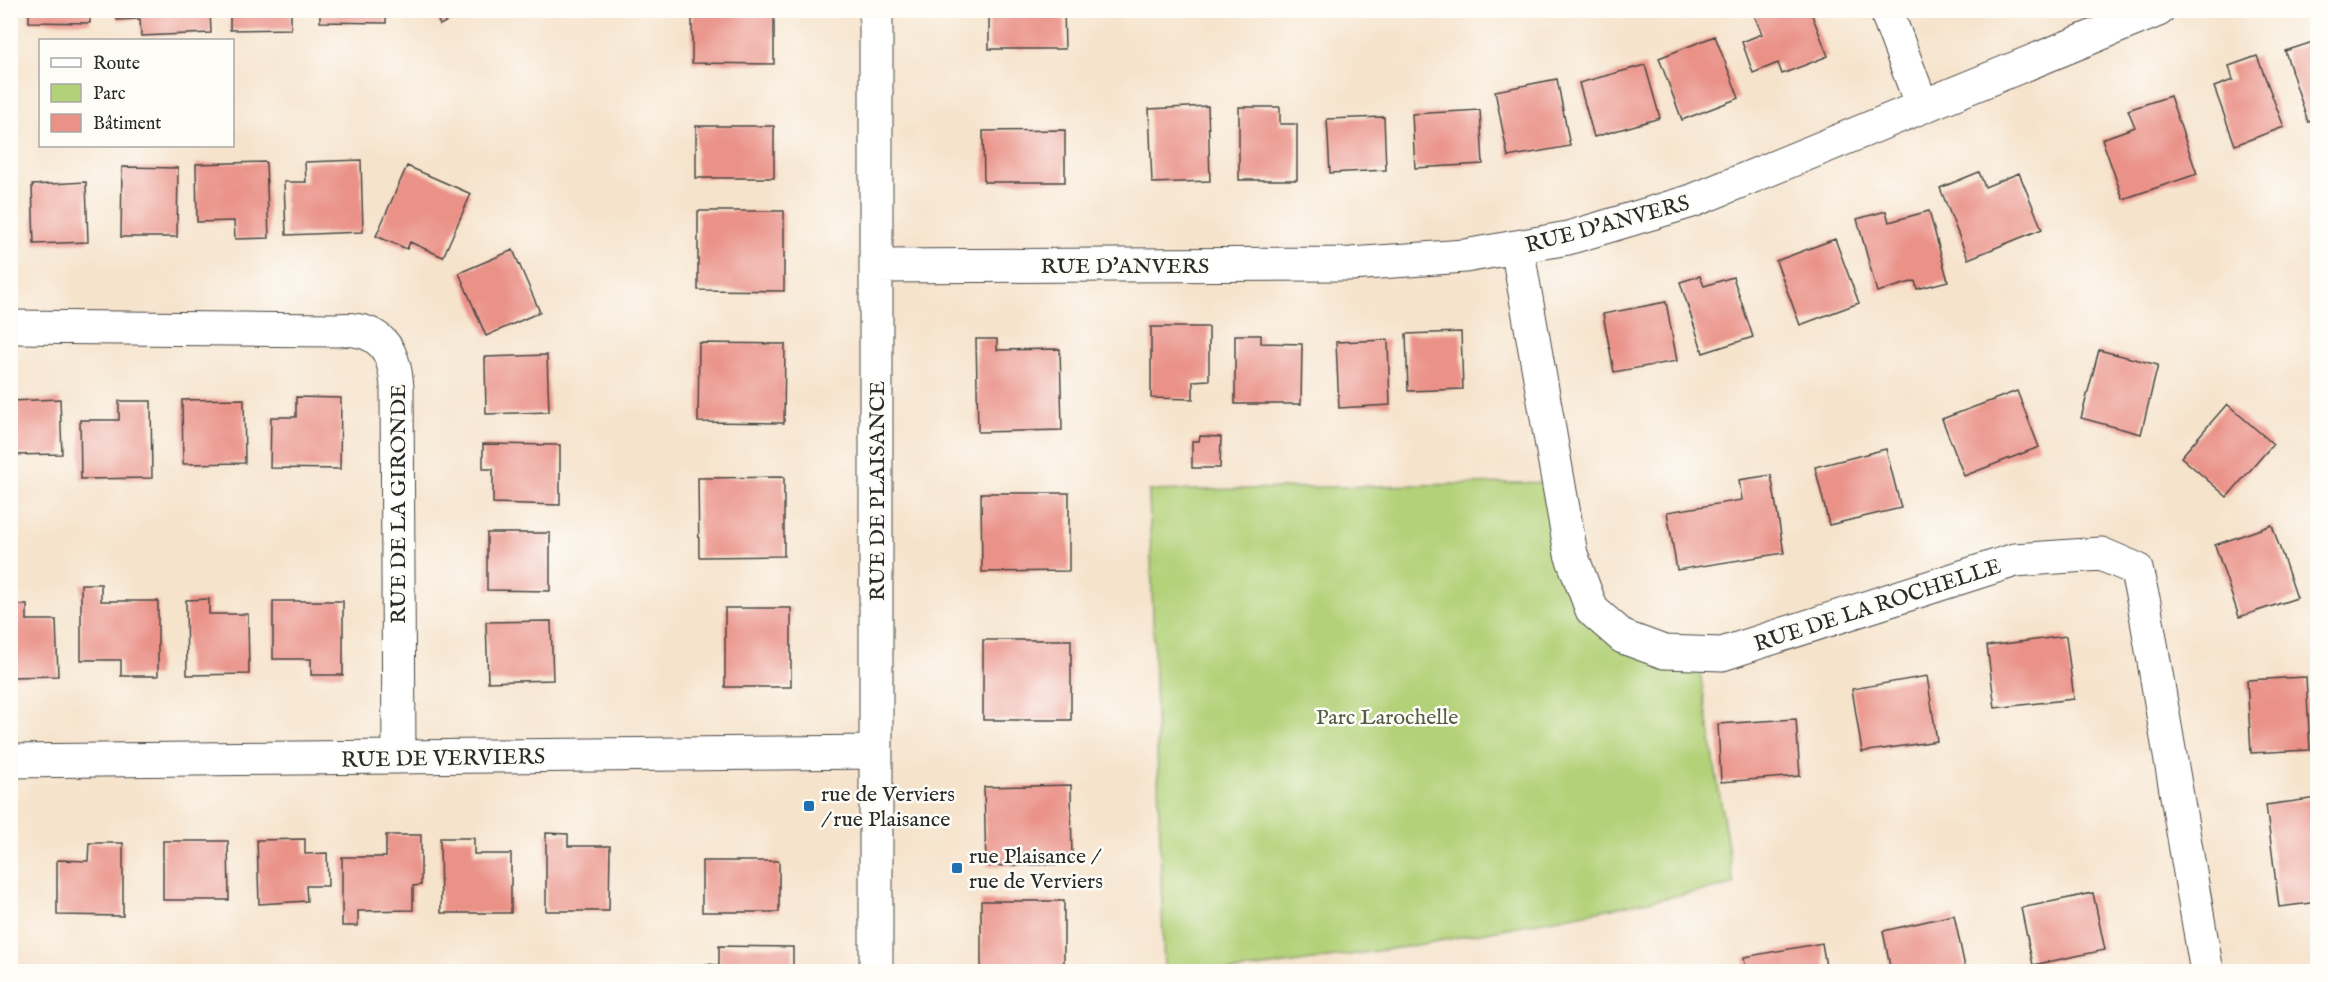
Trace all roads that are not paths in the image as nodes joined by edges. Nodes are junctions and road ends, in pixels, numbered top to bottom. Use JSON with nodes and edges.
{"nodes":[{"id":1,"x":876,"y":10,"type":"edge"},
{"id":2,"x":1886,"y":10,"type":"edge"},
{"id":3,"x":2158,"y":10,"type":"edge"},
{"id":4,"x":1922,"y":106,"type":"junction"},
{"id":5,"x":1516,"y":247,"type":"junction"},
{"id":6,"x":876,"y":266,"type":"junction"},
{"id":7,"x":10,"y":327,"type":"edge"},
{"id":8,"x":876,"y":752,"type":"junction"},
{"id":9,"x":399,"y":757,"type":"junction"},
{"id":10,"x":10,"y":761,"type":"edge"},
{"id":11,"x":876,"y":972,"type":"edge"},
{"id":12,"x":2207,"y":972,"type":"edge"}],
"edges":[{"from":1,"to":6,"type":"street","name":"RUE DE PLAISANCE"},
{"from":2,"to":4,"type":"street"},
{"from":3,"to":4,"type":"street","name":"RUE D'ANVERS"},
{"from":4,"to":5,"type":"street","name":"RUE D'ANVERS"},
{"from":5,"to":6,"type":"street","name":"RUE D'ANVERS"},
{"from":5,"to":12,"type":"street","name":"RUE DE LA ROCHELLE"},
{"from":6,"to":8,"type":"street","name":"RUE DE PLAISANCE"},
{"from":7,"to":9,"type":"street","name":"RUE DE LA GIRONDE"},
{"from":8,"to":9,"type":"street","name":"RUE DE VERVIERS"},
{"from":8,"to":11,"type":"street","name":"RUE DE PLAISANCE"},
{"from":9,"to":10,"type":"street","name":"RUE DE VERVIERS"}]}
